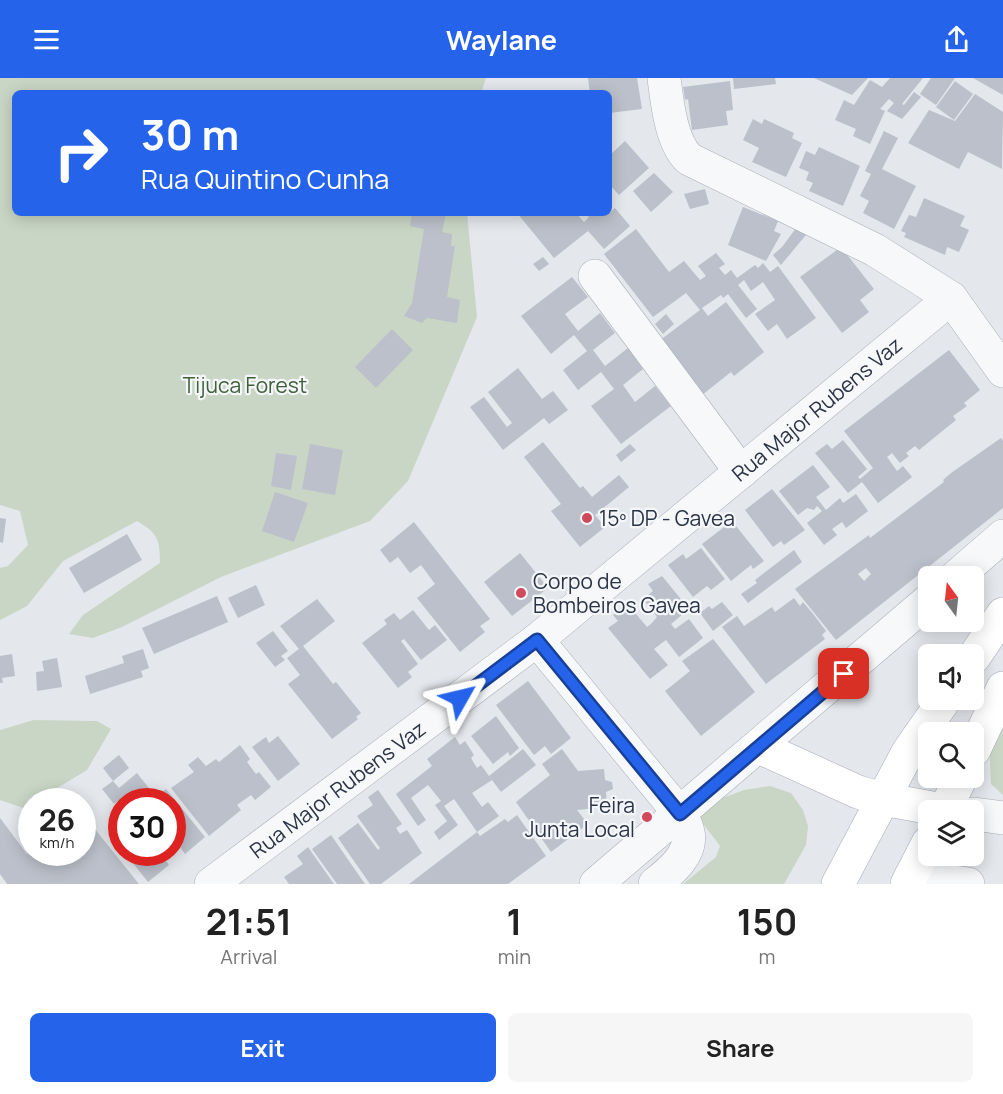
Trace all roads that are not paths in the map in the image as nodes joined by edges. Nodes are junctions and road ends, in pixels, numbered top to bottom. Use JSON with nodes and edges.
{"nodes":[{"id":1,"x":664,"y":78,"type":"edge"},
{"id":2,"x":595,"y":276,"type":"dead end"},
{"id":3,"x":951,"y":298,"type":"junction"},
{"id":4,"x":1003,"y":371,"type":"edge"},
{"id":5,"x":741,"y":472,"type":"junction"},
{"id":6,"x":1003,"y":536,"type":"edge"},
{"id":7,"x":968,"y":566,"type":"edge"},
{"id":8,"x":918,"y":610,"type":"edge"},
{"id":9,"x":1003,"y":615,"type":"edge"},
{"id":10,"x":537,"y":640,"type":"junction"},
{"id":11,"x":983,"y":644,"type":"edge"},
{"id":12,"x":1003,"y":688,"type":"edge"},
{"id":13,"x":937,"y":710,"type":"edge"},
{"id":14,"x":984,"y":729,"type":"edge"},
{"id":15,"x":759,"y":747,"type":"junction"},
{"id":16,"x":883,"y":799,"type":"junction"},
{"id":17,"x":918,"y":805,"type":"edge"},
{"id":18,"x":680,"y":814,"type":"junction"},
{"id":19,"x":984,"y":815,"type":"edge"},
{"id":20,"x":1003,"y":818,"type":"edge"},
{"id":21,"x":918,"y":862,"type":"edge"},
{"id":22,"x":909,"y":880,"type":"edge"},
{"id":23,"x":212,"y":884,"type":"edge"},
{"id":24,"x":596,"y":884,"type":"edge"},
{"id":25,"x":655,"y":884,"type":"edge"},
{"id":26,"x":838,"y":884,"type":"edge"},
{"id":27,"x":968,"y":884,"type":"edge"}],
"edges":[{"from":1,"to":3,"type":"street"},
{"from":2,"to":5,"type":"street"},
{"from":3,"to":4,"type":"street"},
{"from":3,"to":5,"type":"street","name":"Rua Major Rubens Vaz"},
{"from":5,"to":10,"type":"street","name":"Rua Major Rubens Vaz"},
{"from":6,"to":7,"type":"street"},
{"from":8,"to":15,"type":"street"},
{"from":9,"to":11,"type":"main road"},
{"from":10,"to":18,"type":"street"},
{"from":10,"to":23,"type":"street","name":"Rua Major Rubens Vaz"},
{"from":12,"to":14,"type":"main road"},
{"from":13,"to":16,"type":"main road"},
{"from":15,"to":16,"type":"main road"},
{"from":15,"to":18,"type":"street"},
{"from":16,"to":17,"type":"main road"},
{"from":16,"to":26,"type":"main road"},
{"from":18,"to":24,"type":"street"},
{"from":18,"to":25,"type":"street"},
{"from":19,"to":20,"type":"street"},
{"from":21,"to":22,"type":"main road"},
{"from":22,"to":27,"type":"street"}]}
